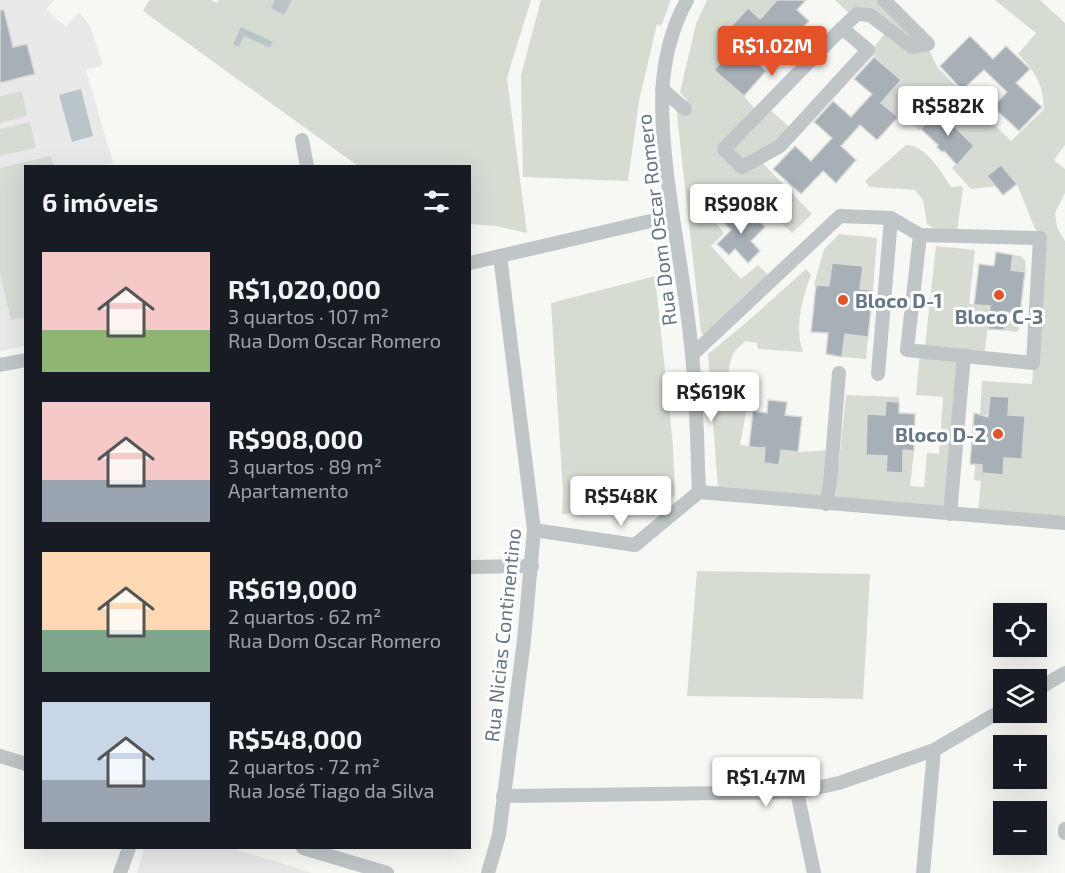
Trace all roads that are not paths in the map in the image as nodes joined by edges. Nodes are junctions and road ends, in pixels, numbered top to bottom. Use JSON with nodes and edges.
{"nodes":[{"id":1,"x":687,"y":0,"type":"edge"},
{"id":2,"x":884,"y":0,"type":"edge"},
{"id":3,"x":842,"y":28,"type":"junction"},
{"id":4,"x":662,"y":89,"type":"junction"},
{"id":5,"x":685,"y":109,"type":"dead end"},
{"id":6,"x":302,"y":140,"type":"dead end"},
{"id":7,"x":307,"y":165,"type":"edge"},
{"id":8,"x":672,"y":216,"type":"junction"},
{"id":9,"x":891,"y":218,"type":"junction"},
{"id":10,"x":920,"y":235,"type":"junction"},
{"id":11,"x":500,"y":256,"type":"junction"},
{"id":12,"x":471,"y":262,"type":"edge"},
{"id":13,"x":692,"y":355,"type":"junction"},
{"id":14,"x":964,"y":355,"type":"junction"},
{"id":15,"x":24,"y":360,"type":"edge"},
{"id":16,"x":0,"y":365,"type":"edge"},
{"id":17,"x":839,"y":373,"type":"dead end"},
{"id":18,"x":878,"y":374,"type":"dead end"},
{"id":19,"x":699,"y":492,"type":"junction"},
{"id":20,"x":826,"y":504,"type":"junction"},
{"id":21,"x":950,"y":514,"type":"junction"},
{"id":22,"x":1065,"y":524,"type":"edge"},
{"id":23,"x":534,"y":531,"type":"junction"},
{"id":24,"x":532,"y":566,"type":"junction"},
{"id":25,"x":471,"y":567,"type":"edge"},
{"id":26,"x":1065,"y":673,"type":"edge"},
{"id":27,"x":1047,"y":684,"type":"edge"},
{"id":28,"x":993,"y":715,"type":"edge"},
{"id":29,"x":934,"y":750,"type":"junction"},
{"id":30,"x":0,"y":756,"type":"edge"},
{"id":31,"x":24,"y":763,"type":"edge"},
{"id":32,"x":797,"y":792,"type":"junction"},
{"id":33,"x":503,"y":796,"type":"junction"},
{"id":34,"x":129,"y":849,"type":"edge"},
{"id":35,"x":306,"y":849,"type":"edge"},
{"id":36,"x":120,"y":873,"type":"edge"},
{"id":37,"x":387,"y":873,"type":"edge"},
{"id":38,"x":488,"y":873,"type":"edge"},
{"id":39,"x":814,"y":873,"type":"edge"},
{"id":40,"x":923,"y":873,"type":"edge"}],
"edges":[{"from":1,"to":4,"type":"street","name":"Rua Dom Oscar Romero"},
{"from":2,"to":3,"type":"street"},
{"from":3,"to":3,"type":"street"},
{"from":4,"to":5,"type":"street"},
{"from":4,"to":8,"type":"street","name":"Rua Dom Oscar Romero"},
{"from":6,"to":7,"type":"street"},
{"from":8,"to":11,"type":"street"},
{"from":8,"to":13,"type":"street","name":"Rua Dom Oscar Romero"},
{"from":9,"to":10,"type":"street"},
{"from":9,"to":13,"type":"street"},
{"from":9,"to":18,"type":"street"},
{"from":10,"to":14,"type":"street"},
{"from":10,"to":14,"type":"street"},
{"from":11,"to":12,"type":"street"},
{"from":11,"to":23,"type":"street","name":"Rua Nicias Continentino"},
{"from":13,"to":19,"type":"street","name":"Rua Dom Oscar Romero"},
{"from":14,"to":21,"type":"street"},
{"from":15,"to":16,"type":"street"},
{"from":17,"to":20,"type":"street"},
{"from":19,"to":20,"type":"street"},
{"from":19,"to":23,"type":"street"},
{"from":20,"to":21,"type":"street"},
{"from":21,"to":22,"type":"street"},
{"from":23,"to":24,"type":"street","name":"Rua Nicias Continentino"},
{"from":24,"to":25,"type":"street"},
{"from":24,"to":33,"type":"street","name":"Rua Nicias Continentino"},
{"from":26,"to":27,"type":"street"},
{"from":28,"to":29,"type":"street"},
{"from":29,"to":32,"type":"street"},
{"from":29,"to":40,"type":"street"},
{"from":30,"to":31,"type":"street"},
{"from":32,"to":33,"type":"street"},
{"from":32,"to":39,"type":"street"},
{"from":33,"to":38,"type":"street","name":"Rua Nicias Continentino"},
{"from":34,"to":36,"type":"street"},
{"from":35,"to":37,"type":"street"}]}
